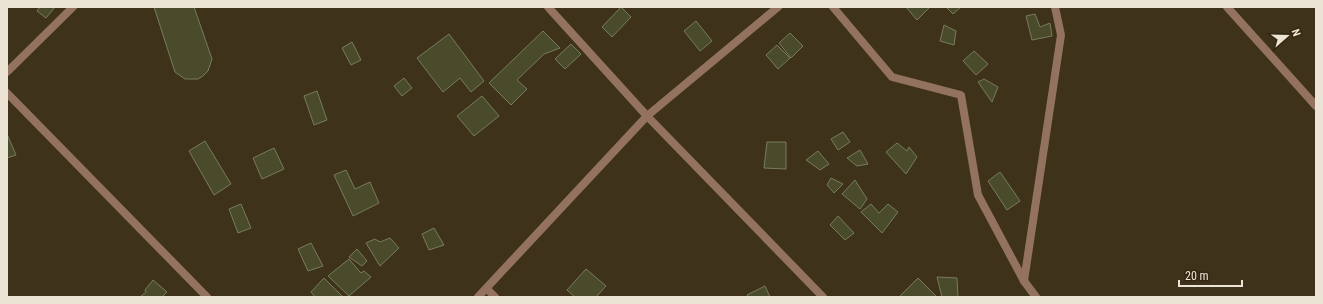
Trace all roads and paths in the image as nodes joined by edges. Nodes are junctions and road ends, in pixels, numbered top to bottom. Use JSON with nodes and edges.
{"nodes":[{"id":1,"x":73,"y":7,"type":"edge"},
{"id":2,"x":548,"y":7,"type":"edge"},
{"id":3,"x":778,"y":7,"type":"edge"},
{"id":4,"x":833,"y":7,"type":"edge"},
{"id":5,"x":1055,"y":7,"type":"edge"},
{"id":6,"x":1227,"y":7,"type":"edge"},
{"id":7,"x":7,"y":72,"type":"edge"},
{"id":8,"x":7,"y":93,"type":"edge"},
{"id":9,"x":1316,"y":106,"type":"edge"},
{"id":10,"x":647,"y":116,"type":"junction"},
{"id":11,"x":1024,"y":281,"type":"junction"},
{"id":12,"x":487,"y":289,"type":"junction"},
{"id":13,"x":207,"y":297,"type":"edge"},
{"id":14,"x":478,"y":297,"type":"edge"},
{"id":15,"x":495,"y":297,"type":"edge"},
{"id":16,"x":823,"y":297,"type":"edge"},
{"id":17,"x":1036,"y":297,"type":"edge"}],
"edges":[{"from":1,"to":7,"type":"street"},
{"from":2,"to":10,"type":"street"},
{"from":3,"to":10,"type":"street"},
{"from":4,"to":11,"type":"street"},
{"from":5,"to":11,"type":"street"},
{"from":6,"to":9,"type":"street"},
{"from":8,"to":13,"type":"street"},
{"from":10,"to":12,"type":"street"},
{"from":10,"to":16,"type":"street"},
{"from":11,"to":17,"type":"street"},
{"from":12,"to":14,"type":"street"},
{"from":12,"to":15,"type":"street"}]}
